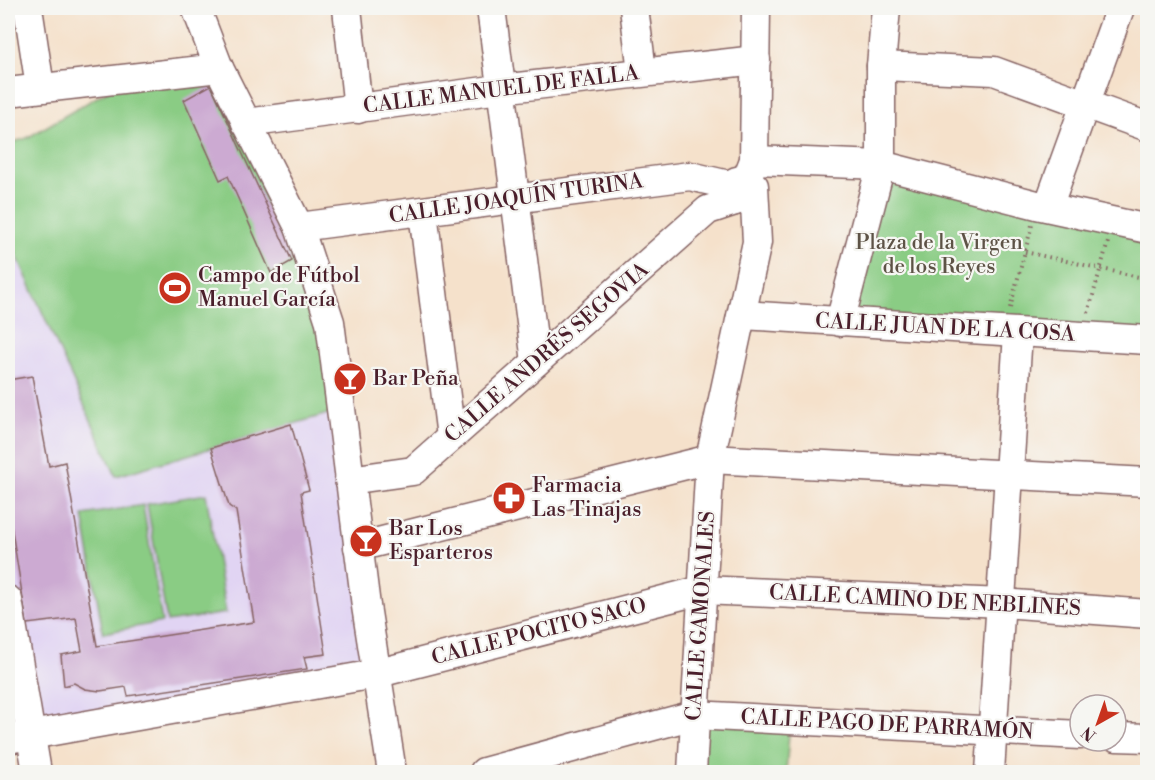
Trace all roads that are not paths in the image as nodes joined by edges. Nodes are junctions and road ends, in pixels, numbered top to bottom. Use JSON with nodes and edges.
{"nodes":[{"id":1,"x":28,"y":8,"type":"edge"},
{"id":2,"x":196,"y":8,"type":"edge"},
{"id":3,"x":347,"y":8,"type":"edge"},
{"id":4,"x":491,"y":8,"type":"edge"},
{"id":5,"x":634,"y":8,"type":"edge"},
{"id":6,"x":756,"y":8,"type":"edge"},
{"id":7,"x":886,"y":8,"type":"edge"},
{"id":8,"x":1120,"y":8,"type":"edge"},
{"id":9,"x":756,"y":60,"type":"junction"},
{"id":10,"x":881,"y":66,"type":"junction"},
{"id":11,"x":219,"y":68,"type":"junction"},
{"id":12,"x":642,"y":71,"type":"junction"},
{"id":13,"x":40,"y":87,"type":"junction"},
{"id":14,"x":500,"y":89,"type":"junction"},
{"id":15,"x":8,"y":92,"type":"edge"},
{"id":16,"x":1087,"y":103,"type":"junction"},
{"id":17,"x":358,"y":108,"type":"junction"},
{"id":18,"x":246,"y":123,"type":"junction"},
{"id":19,"x":1148,"y":127,"type":"edge"},
{"id":20,"x":881,"y":165,"type":"junction"},
{"id":21,"x":744,"y":189,"type":"junction"},
{"id":22,"x":515,"y":199,"type":"junction"},
{"id":23,"x":1042,"y":206,"type":"junction"},
{"id":24,"x":423,"y":212,"type":"junction"},
{"id":25,"x":298,"y":227,"type":"junction"},
{"id":26,"x":1148,"y":229,"type":"edge"},
{"id":27,"x":742,"y":315,"type":"junction"},
{"id":28,"x":840,"y":322,"type":"junction"},
{"id":29,"x":1011,"y":332,"type":"junction"},
{"id":30,"x":1148,"y":340,"type":"edge"},
{"id":31,"x":536,"y":362,"type":"junction"},
{"id":32,"x":452,"y":437,"type":"junction"},
{"id":33,"x":710,"y":459,"type":"junction"},
{"id":34,"x":1008,"y":474,"type":"junction"},
{"id":35,"x":349,"y":480,"type":"junction"},
{"id":36,"x":1148,"y":482,"type":"edge"},
{"id":37,"x":358,"y":548,"type":"junction"},
{"id":38,"x":702,"y":590,"type":"junction"},
{"id":39,"x":1003,"y":603,"type":"junction"},
{"id":40,"x":8,"y":608,"type":"edge"},
{"id":41,"x":1148,"y":614,"type":"edge"},
{"id":42,"x":375,"y":674,"type":"junction"},
{"id":43,"x":694,"y":715,"type":"junction"},
{"id":44,"x":993,"y":731,"type":"junction"},
{"id":45,"x":1068,"y":734,"type":"edge"},
{"id":46,"x":18,"y":737,"type":"edge"},
{"id":47,"x":1128,"y":737,"type":"edge"},
{"id":48,"x":1148,"y":738,"type":"edge"},
{"id":49,"x":37,"y":772,"type":"edge"},
{"id":50,"x":392,"y":772,"type":"edge"},
{"id":51,"x":484,"y":772,"type":"edge"},
{"id":52,"x":692,"y":772,"type":"edge"},
{"id":53,"x":990,"y":772,"type":"edge"}],
"edges":[{"from":1,"to":13,"type":"street"},
{"from":2,"to":11,"type":"street"},
{"from":3,"to":17,"type":"street"},
{"from":4,"to":14,"type":"street"},
{"from":5,"to":12,"type":"street"},
{"from":6,"to":9,"type":"street"},
{"from":7,"to":10,"type":"street"},
{"from":8,"to":16,"type":"street"},
{"from":9,"to":12,"type":"street","name":"CALLE MANUEL DE FALLA"},
{"from":9,"to":21,"type":"street"},
{"from":10,"to":16,"type":"street"},
{"from":10,"to":20,"type":"street"},
{"from":11,"to":13,"type":"street"},
{"from":11,"to":18,"type":"street"},
{"from":12,"to":14,"type":"street","name":"CALLE MANUEL DE FALLA"},
{"from":13,"to":15,"type":"street"},
{"from":14,"to":17,"type":"street","name":"CALLE MANUEL DE FALLA"},
{"from":14,"to":22,"type":"street"},
{"from":16,"to":19,"type":"street"},
{"from":16,"to":23,"type":"street"},
{"from":17,"to":18,"type":"street","name":"CALLE MANUEL DE FALLA"},
{"from":18,"to":25,"type":"street"},
{"from":20,"to":21,"type":"street"},
{"from":20,"to":23,"type":"street"},
{"from":20,"to":28,"type":"street"},
{"from":21,"to":22,"type":"street","name":"CALLE JOAQUÍN TURINA"},
{"from":21,"to":27,"type":"street","name":"CALLE GAMONALES"},
{"from":21,"to":31,"type":"street","name":"CALLE ANDRÉS SEGOVIA"},
{"from":22,"to":24,"type":"street","name":"CALLE JOAQUÍN TURINA"},
{"from":22,"to":31,"type":"street"},
{"from":23,"to":26,"type":"street"},
{"from":24,"to":25,"type":"street","name":"CALLE JOAQUÍN TURINA"},
{"from":24,"to":32,"type":"street"},
{"from":25,"to":35,"type":"street"},
{"from":27,"to":28,"type":"street","name":"CALLE JUAN DE LA COSA"},
{"from":27,"to":33,"type":"street","name":"CALLE GAMONALES"},
{"from":28,"to":29,"type":"street","name":"CALLE JUAN DE LA COSA"},
{"from":29,"to":30,"type":"street","name":"CALLE JUAN DE LA COSA"},
{"from":29,"to":34,"type":"street"},
{"from":31,"to":32,"type":"street","name":"CALLE ANDRÉS SEGOVIA"},
{"from":32,"to":35,"type":"street","name":"CALLE ANDRÉS SEGOVIA"},
{"from":33,"to":34,"type":"street"},
{"from":33,"to":37,"type":"street"},
{"from":33,"to":38,"type":"street","name":"CALLE GAMONALES"},
{"from":34,"to":36,"type":"street"},
{"from":34,"to":39,"type":"street"},
{"from":35,"to":37,"type":"street"},
{"from":37,"to":42,"type":"street"},
{"from":38,"to":39,"type":"street","name":"CALLE CAMINO DE NEBLINES"},
{"from":38,"to":42,"type":"street","name":"CALLE POCITO SACO"},
{"from":38,"to":43,"type":"street","name":"CALLE GAMONALES"},
{"from":39,"to":41,"type":"street","name":"CALLE CAMINO DE NEBLINES"},
{"from":39,"to":44,"type":"street"},
{"from":40,"to":46,"type":"street"},
{"from":42,"to":46,"type":"street","name":"CALLE POCITO SACO"},
{"from":42,"to":50,"type":"street"},
{"from":43,"to":44,"type":"street","name":"CALLE PAGO DE PARRAMÓN"},
{"from":43,"to":51,"type":"street","name":"CALLE PAGO DE PARRAMÓN"},
{"from":43,"to":52,"type":"street","name":"CALLE GAMONALES"},
{"from":44,"to":45,"type":"street","name":"CALLE PAGO DE PARRAMÓN"},
{"from":44,"to":53,"type":"street"},
{"from":46,"to":49,"type":"street"},
{"from":47,"to":48,"type":"street"}]}
